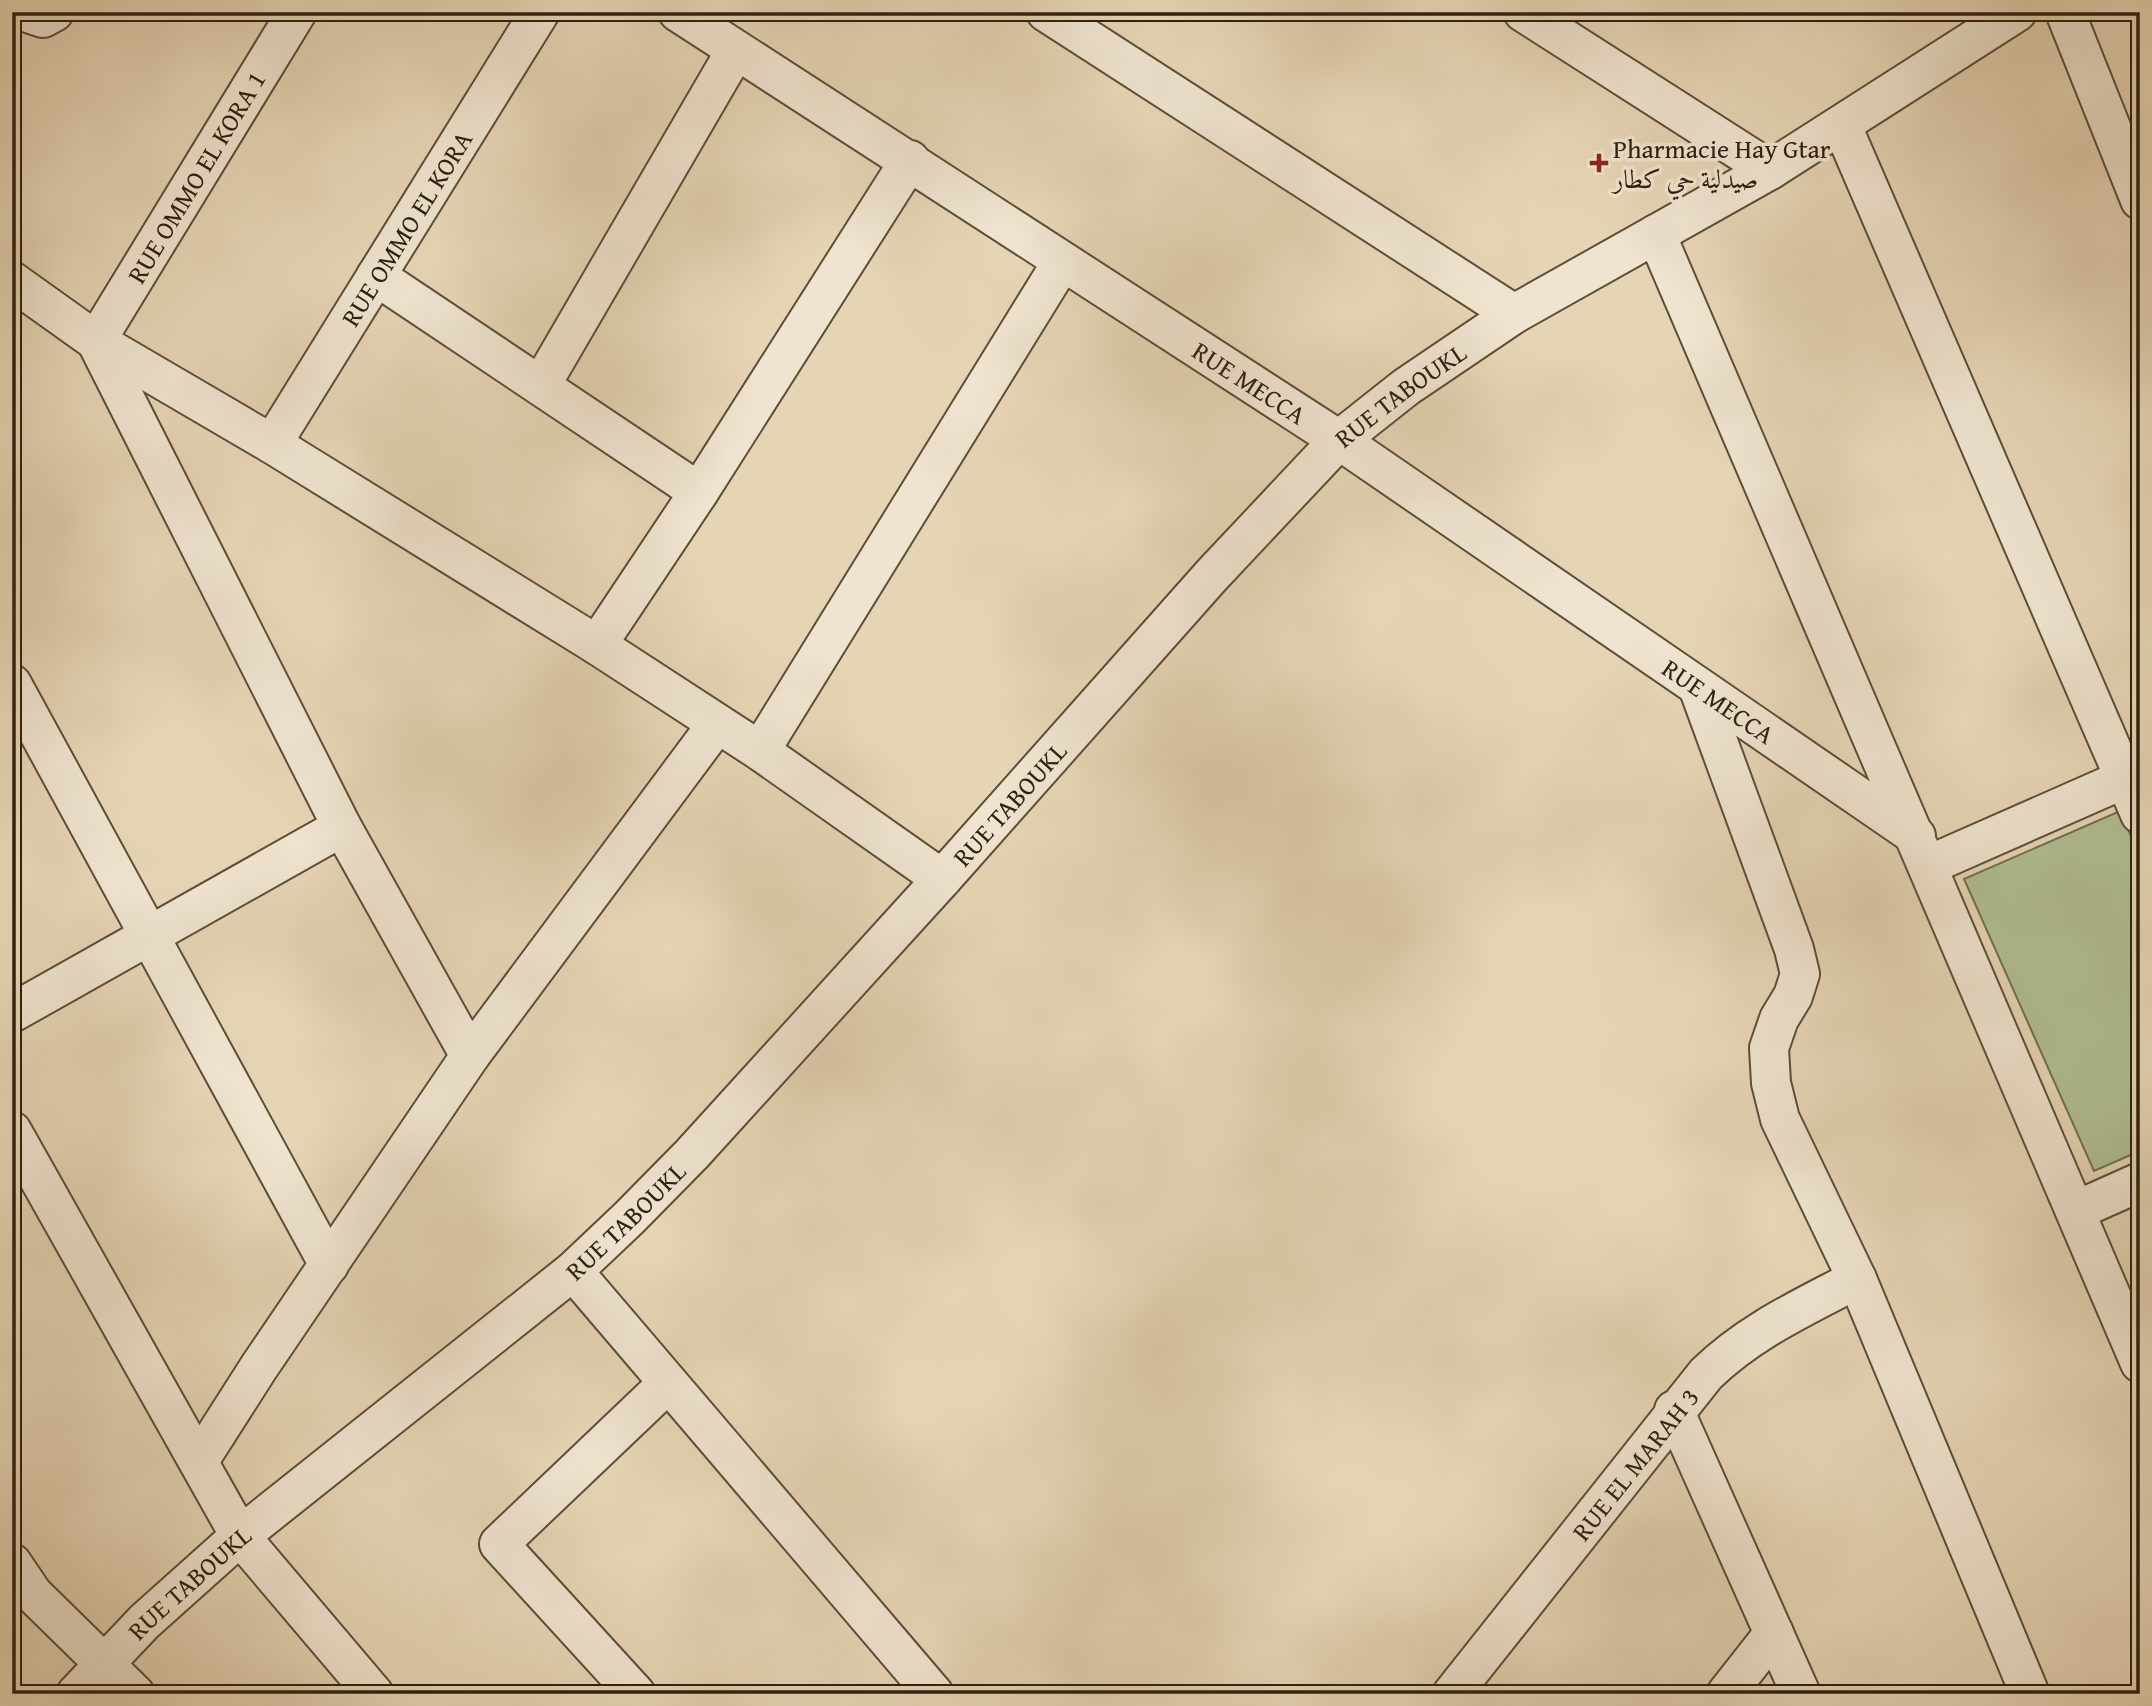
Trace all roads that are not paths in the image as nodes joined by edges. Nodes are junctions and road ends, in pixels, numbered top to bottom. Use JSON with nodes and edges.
{"nodes":[{"id":1,"x":25,"y":12,"type":"edge"},
{"id":2,"x":54,"y":12,"type":"edge"},
{"id":3,"x":297,"y":12,"type":"edge"},
{"id":4,"x":540,"y":12,"type":"edge"},
{"id":5,"x":678,"y":12,"type":"edge"},
{"id":6,"x":1523,"y":12,"type":"edge"},
{"id":7,"x":2064,"y":12,"type":"edge"},
{"id":8,"x":1050,"y":13,"type":"edge"},
{"id":9,"x":2006,"y":15,"type":"edge"},
{"id":10,"x":736,"y":50,"type":"junction"},
{"id":11,"x":1842,"y":126,"type":"junction"},
{"id":12,"x":910,"y":160,"type":"junction"},
{"id":13,"x":1770,"y":170,"type":"junction"},
{"id":14,"x":2140,"y":200,"type":"edge"},
{"id":15,"x":1656,"y":234,"type":"junction"},
{"id":16,"x":1062,"y":262,"type":"junction"},
{"id":17,"x":376,"y":276,"type":"junction"},
{"id":18,"x":12,"y":281,"type":"edge"},
{"id":19,"x":1514,"y":314,"type":"junction"},
{"id":20,"x":96,"y":341,"type":"junction"},
{"id":21,"x":541,"y":385,"type":"junction"},
{"id":22,"x":1339,"y":440,"type":"junction"},
{"id":23,"x":272,"y":444,"type":"junction"},
{"id":24,"x":699,"y":492,"type":"junction"},
{"id":25,"x":597,"y":645,"type":"junction"},
{"id":26,"x":12,"y":684,"type":"edge"},
{"id":27,"x":1698,"y":687,"type":"junction"},
{"id":28,"x":717,"y":724,"type":"junction"},
{"id":29,"x":760,"y":751,"type":"junction"},
{"id":30,"x":2132,"y":776,"type":"edge"},
{"id":31,"x":2140,"y":814,"type":"edge"},
{"id":32,"x":342,"y":827,"type":"junction"},
{"id":33,"x":1922,"y":851,"type":"junction"},
{"id":34,"x":942,"y":879,"type":"junction"},
{"id":35,"x":148,"y":934,"type":"junction"},
{"id":36,"x":12,"y":1013,"type":"edge"},
{"id":37,"x":470,"y":1056,"type":"junction"},
{"id":38,"x":12,"y":1131,"type":"edge"},
{"id":39,"x":2140,"y":1182,"type":"edge"},
{"id":40,"x":2075,"y":1211,"type":"junction"},
{"id":41,"x":329,"y":1265,"type":"junction"},
{"id":42,"x":573,"y":1271,"type":"junction"},
{"id":43,"x":1857,"y":1279,"type":"junction"},
{"id":44,"x":2140,"y":1363,"type":"edge"},
{"id":45,"x":668,"y":1383,"type":"junction"},
{"id":46,"x":1674,"y":1410,"type":"junction"},
{"id":47,"x":199,"y":1461,"type":"junction"},
{"id":48,"x":240,"y":1536,"type":"junction"},
{"id":49,"x":12,"y":1563,"type":"edge"},
{"id":50,"x":1774,"y":1633,"type":"junction"},
{"id":51,"x":103,"y":1662,"type":"junction"},
{"id":52,"x":76,"y":1694,"type":"edge"},
{"id":53,"x":135,"y":1694,"type":"edge"},
{"id":54,"x":374,"y":1694,"type":"edge"},
{"id":55,"x":636,"y":1694,"type":"edge"},
{"id":56,"x":934,"y":1694,"type":"edge"},
{"id":57,"x":1452,"y":1694,"type":"edge"},
{"id":58,"x":1726,"y":1694,"type":"edge"},
{"id":59,"x":1801,"y":1694,"type":"edge"},
{"id":60,"x":2030,"y":1694,"type":"edge"}],
"edges":[{"from":1,"to":2,"type":"street"},
{"from":3,"to":20,"type":"street","name":"RUE OMMO EL KORA 1"},
{"from":4,"to":17,"type":"street","name":"RUE OMMO EL KORA"},
{"from":5,"to":10,"type":"street","name":"RUE MECCA"},
{"from":6,"to":13,"type":"street"},
{"from":7,"to":14,"type":"street"},
{"from":8,"to":19,"type":"street"},
{"from":9,"to":11,"type":"street","name":"RUE TABOUKL"},
{"from":10,"to":12,"type":"street","name":"RUE MECCA"},
{"from":10,"to":21,"type":"street"},
{"from":11,"to":13,"type":"street","name":"RUE TABOUKL"},
{"from":11,"to":30,"type":"street"},
{"from":12,"to":16,"type":"street","name":"RUE MECCA"},
{"from":12,"to":24,"type":"street"},
{"from":13,"to":15,"type":"street","name":"RUE TABOUKL"},
{"from":15,"to":19,"type":"street","name":"RUE TABOUKL"},
{"from":15,"to":33,"type":"street"},
{"from":16,"to":22,"type":"street","name":"RUE MECCA"},
{"from":16,"to":29,"type":"street"},
{"from":17,"to":21,"type":"street"},
{"from":17,"to":23,"type":"street","name":"RUE OMMO EL KORA"},
{"from":18,"to":20,"type":"street"},
{"from":19,"to":22,"type":"street","name":"RUE TABOUKL"},
{"from":20,"to":23,"type":"street"},
{"from":20,"to":32,"type":"street"},
{"from":21,"to":24,"type":"street"},
{"from":22,"to":27,"type":"street","name":"RUE MECCA"},
{"from":22,"to":34,"type":"street","name":"RUE TABOUKL"},
{"from":23,"to":25,"type":"street"},
{"from":24,"to":25,"type":"street"},
{"from":25,"to":28,"type":"street"},
{"from":26,"to":35,"type":"street"},
{"from":27,"to":33,"type":"street","name":"RUE MECCA"},
{"from":27,"to":43,"type":"street"},
{"from":28,"to":29,"type":"street"},
{"from":28,"to":37,"type":"street"},
{"from":29,"to":34,"type":"street"},
{"from":30,"to":31,"type":"street"},
{"from":30,"to":33,"type":"street"},
{"from":32,"to":35,"type":"street"},
{"from":32,"to":37,"type":"street"},
{"from":33,"to":40,"type":"street"},
{"from":34,"to":42,"type":"street","name":"RUE TABOUKL"},
{"from":35,"to":36,"type":"street"},
{"from":35,"to":41,"type":"street"},
{"from":37,"to":41,"type":"street"},
{"from":38,"to":47,"type":"street"},
{"from":39,"to":40,"type":"street"},
{"from":40,"to":44,"type":"street"},
{"from":41,"to":47,"type":"street"},
{"from":42,"to":45,"type":"street"},
{"from":42,"to":48,"type":"street","name":"RUE TABOUKL"},
{"from":43,"to":46,"type":"street","name":"RUE EL MARAH 3"},
{"from":43,"to":60,"type":"street"},
{"from":45,"to":55,"type":"street"},
{"from":45,"to":56,"type":"street"},
{"from":46,"to":50,"type":"street"},
{"from":46,"to":57,"type":"street","name":"RUE EL MARAH 3"},
{"from":47,"to":48,"type":"street"},
{"from":48,"to":51,"type":"street","name":"RUE TABOUKL"},
{"from":48,"to":54,"type":"street"},
{"from":49,"to":51,"type":"street"},
{"from":50,"to":58,"type":"street"},
{"from":50,"to":59,"type":"street"},
{"from":51,"to":52,"type":"street","name":"RUE TABOUKL"},
{"from":51,"to":53,"type":"street"}]}
